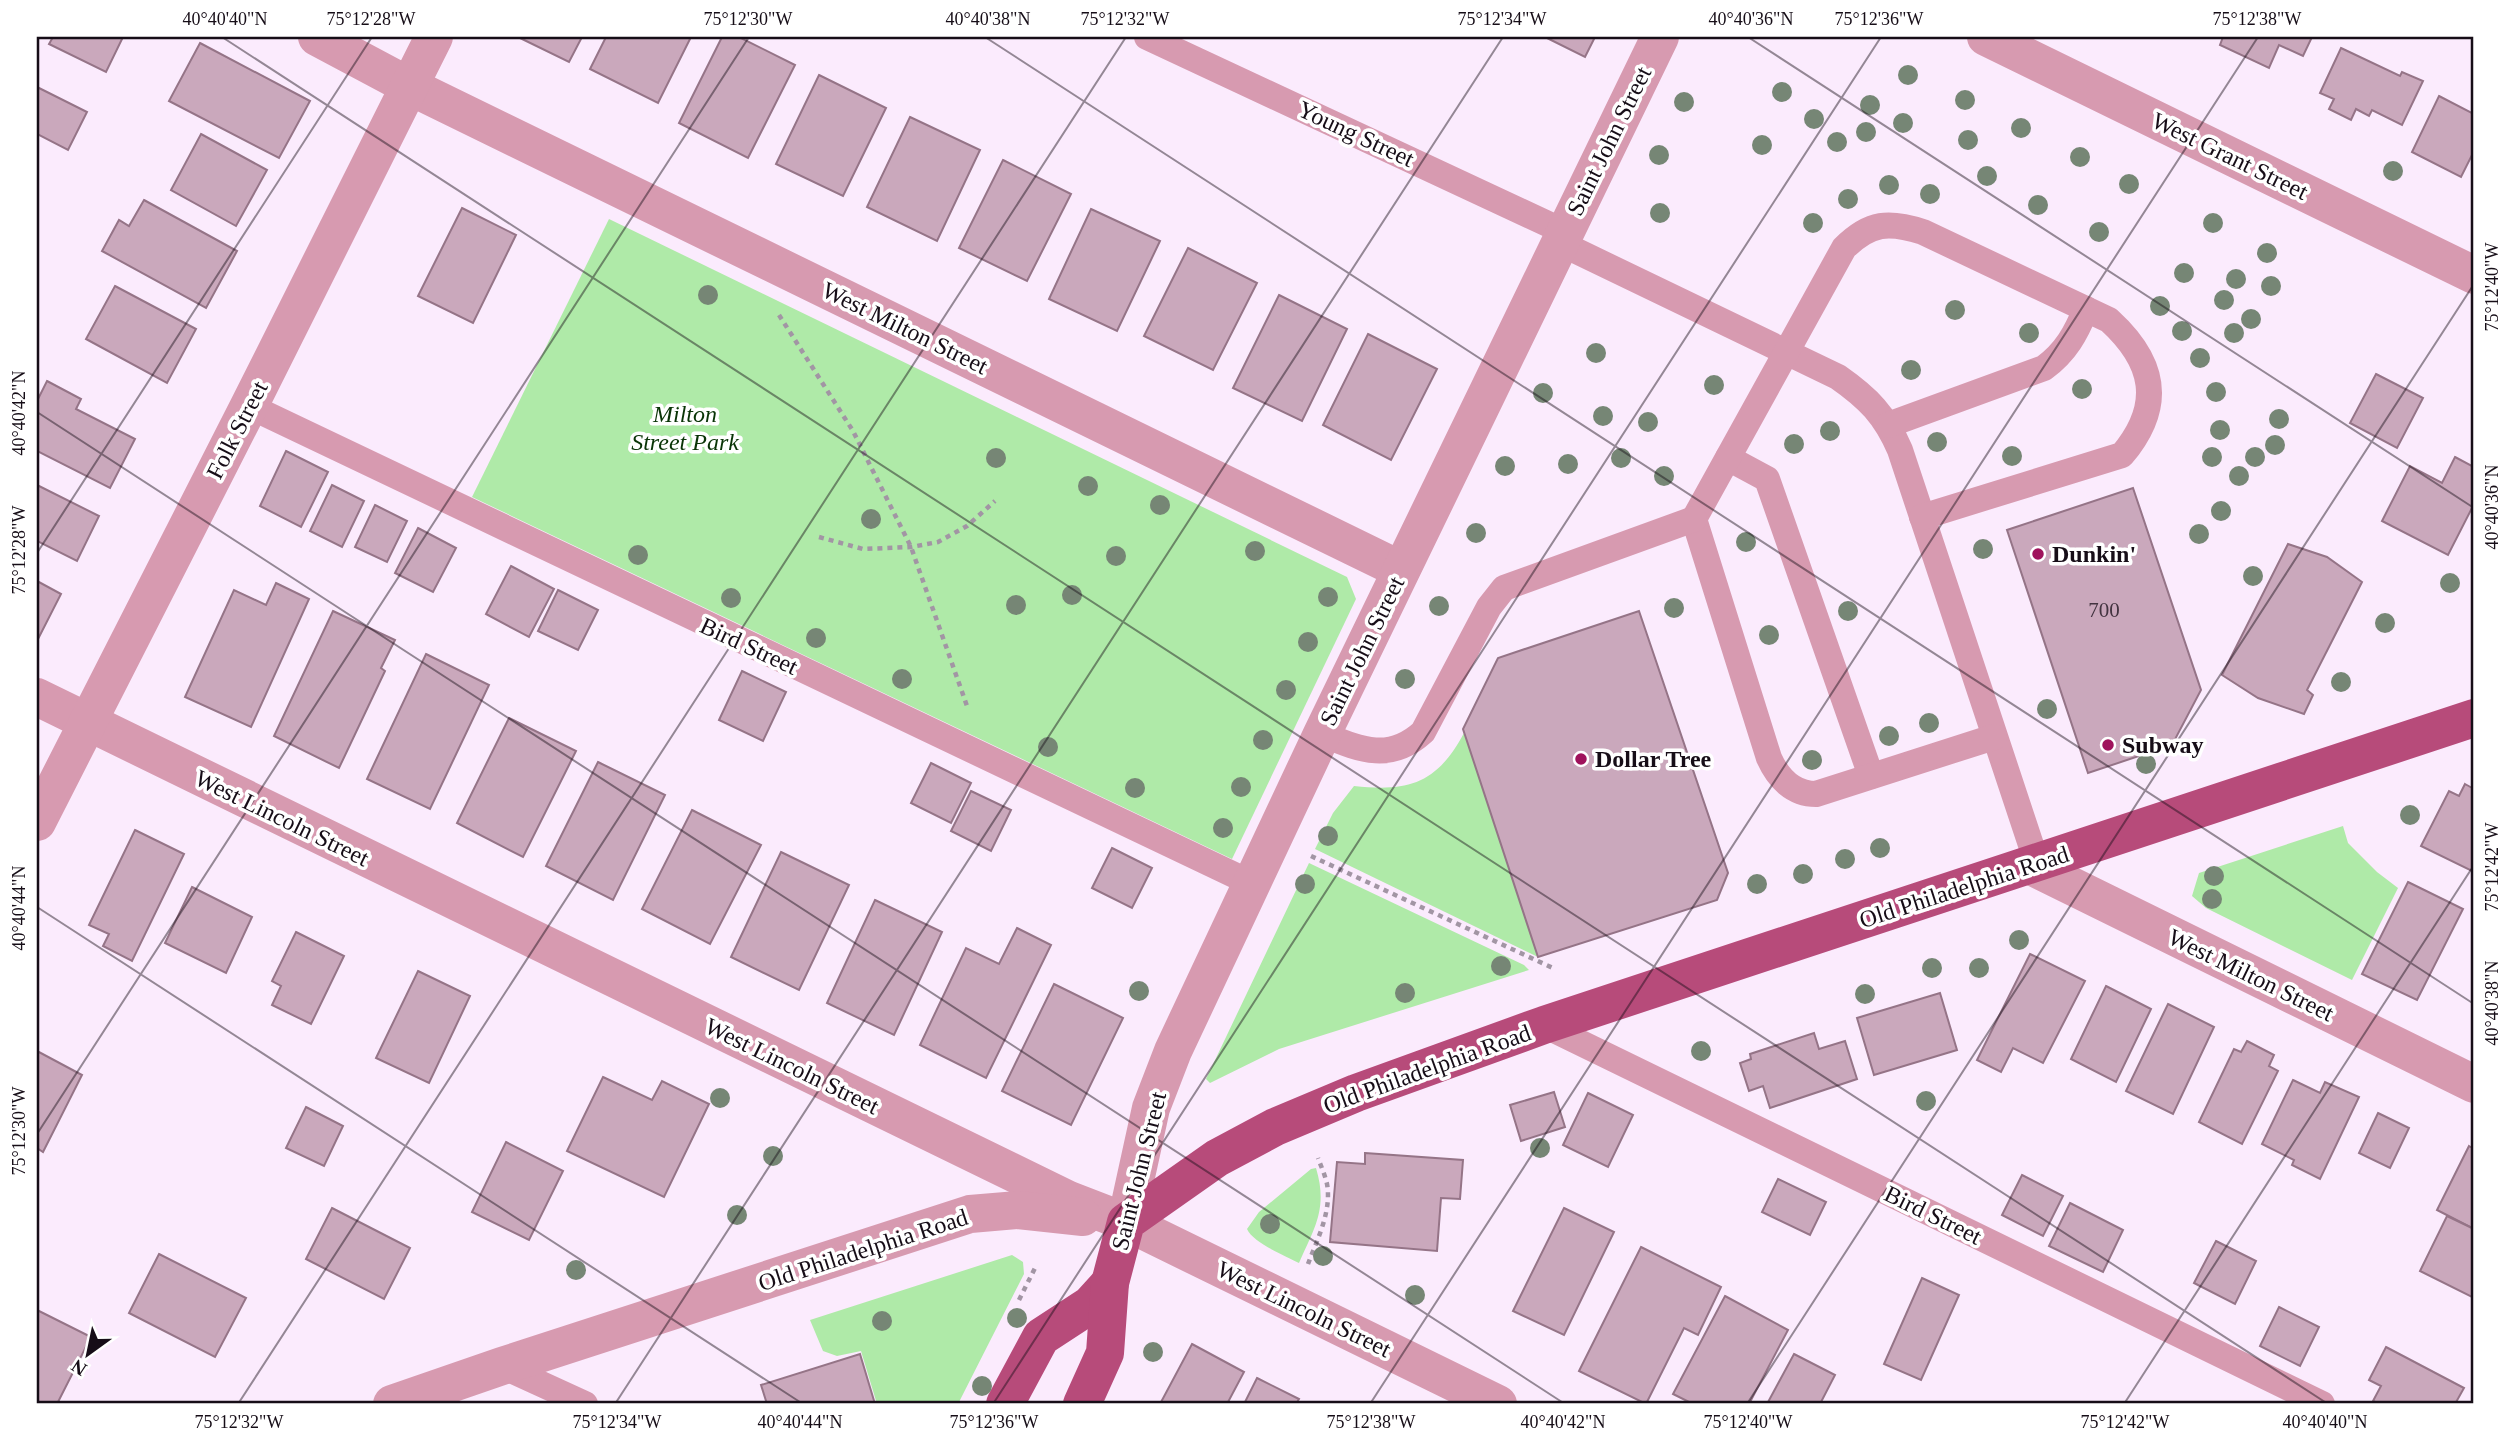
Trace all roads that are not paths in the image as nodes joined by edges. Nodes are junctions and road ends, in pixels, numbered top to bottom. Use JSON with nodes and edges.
{"nodes":[{"id":1,"x":317,"y":37,"type":"edge"},
{"id":2,"x":434,"y":37,"type":"edge"},
{"id":3,"x":1147,"y":37,"type":"edge"},
{"id":4,"x":1660,"y":37,"type":"edge"},
{"id":5,"x":1986,"y":37,"type":"edge"},
{"id":6,"x":409,"y":86,"type":"junction"},
{"id":7,"x":1562,"y":238,"type":"junction"},
{"id":8,"x":2474,"y":275,"type":"edge"},
{"id":9,"x":2086,"y":309,"type":"junction"},
{"id":10,"x":1786,"y":352,"type":"junction"},
{"id":11,"x":249,"y":406,"type":"junction"},
{"id":12,"x":1888,"y":425,"type":"junction"},
{"id":13,"x":1728,"y":458,"type":"junction"},
{"id":14,"x":1922,"y":517,"type":"junction"},
{"id":15,"x":1694,"y":519,"type":"junction"},
{"id":16,"x":1401,"y":570,"type":"junction"},
{"id":17,"x":37,"y":697,"type":"edge"},
{"id":18,"x":2474,"y":718,"type":"edge"},
{"id":19,"x":87,"y":723,"type":"junction"},
{"id":20,"x":1322,"y":734,"type":"junction"},
{"id":21,"x":1994,"y":737,"type":"junction"},
{"id":22,"x":1871,"y":776,"type":"junction"},
{"id":23,"x":37,"y":822,"type":"edge"},
{"id":24,"x":2033,"y":864,"type":"junction"},
{"id":25,"x":1251,"y":883,"type":"junction"},
{"id":26,"x":1544,"y":1026,"type":"junction"},
{"id":27,"x":2474,"y":1084,"type":"edge"},
{"id":28,"x":1126,"y":1222,"type":"junction"},
{"id":29,"x":1111,"y":1283,"type":"junction"},
{"id":30,"x":502,"y":1366,"type":"junction"},
{"id":31,"x":392,"y":1404,"type":"edge"},
{"id":32,"x":585,"y":1404,"type":"edge"},
{"id":33,"x":1005,"y":1404,"type":"edge"},
{"id":34,"x":1082,"y":1404,"type":"edge"},
{"id":35,"x":1498,"y":1404,"type":"edge"},
{"id":36,"x":2322,"y":1404,"type":"edge"}],
"edges":[{"from":1,"to":6,"type":"street","name":"West Milton Street"},
{"from":2,"to":6,"type":"street","name":"Folk Street"},
{"from":3,"to":7,"type":"lane","name":"Young Street"},
{"from":4,"to":7,"type":"street","name":"Saint John Street"},
{"from":5,"to":8,"type":"street","name":"West Grant Street"},
{"from":6,"to":11,"type":"street","name":"Folk Street"},
{"from":6,"to":16,"type":"street","name":"West Milton Street"},
{"from":7,"to":10,"type":"lane","name":"Young Street"},
{"from":7,"to":16,"type":"street","name":"Saint John Street"},
{"from":9,"to":10,"type":"lane"},
{"from":9,"to":12,"type":"lane"},
{"from":9,"to":14,"type":"lane"},
{"from":10,"to":12,"type":"lane","name":"Young Street"},
{"from":10,"to":13,"type":"lane"},
{"from":11,"to":19,"type":"street","name":"Folk Street"},
{"from":11,"to":25,"type":"lane","name":"Bird Street"},
{"from":12,"to":14,"type":"lane","name":"Young Street"},
{"from":13,"to":15,"type":"lane"},
{"from":13,"to":22,"type":"lane"},
{"from":14,"to":21,"type":"lane","name":"Young Street"},
{"from":15,"to":20,"type":"lane"},
{"from":15,"to":22,"type":"lane"},
{"from":16,"to":20,"type":"street","name":"Saint John Street"},
{"from":17,"to":19,"type":"street","name":"West Lincoln Street"},
{"from":18,"to":24,"type":"main road","name":"Old Philadelphia Road"},
{"from":19,"to":23,"type":"street","name":"Folk Street"},
{"from":19,"to":28,"type":"street","name":"West Lincoln Street"},
{"from":20,"to":25,"type":"street","name":"Saint John Street"},
{"from":21,"to":22,"type":"lane"},
{"from":21,"to":24,"type":"lane","name":"Young Street"},
{"from":24,"to":26,"type":"main road","name":"Old Philadelphia Road"},
{"from":24,"to":27,"type":"street","name":"West Milton Street"},
{"from":25,"to":28,"type":"street","name":"Saint John Street"},
{"from":26,"to":28,"type":"main road","name":"Old Philadelphia Road"},
{"from":26,"to":36,"type":"lane","name":"Bird Street"},
{"from":28,"to":29,"type":"main road","name":"Saint John Street"},
{"from":28,"to":30,"type":"street","name":"Old Philadelphia Road"},
{"from":28,"to":35,"type":"street","name":"West Lincoln Street"},
{"from":29,"to":33,"type":"main road","name":"Saint John Street"},
{"from":29,"to":34,"type":"main road","name":"Saint John Street"},
{"from":30,"to":31,"type":"street","name":"Old Philadelphia Road"},
{"from":30,"to":32,"type":"lane"}]}
